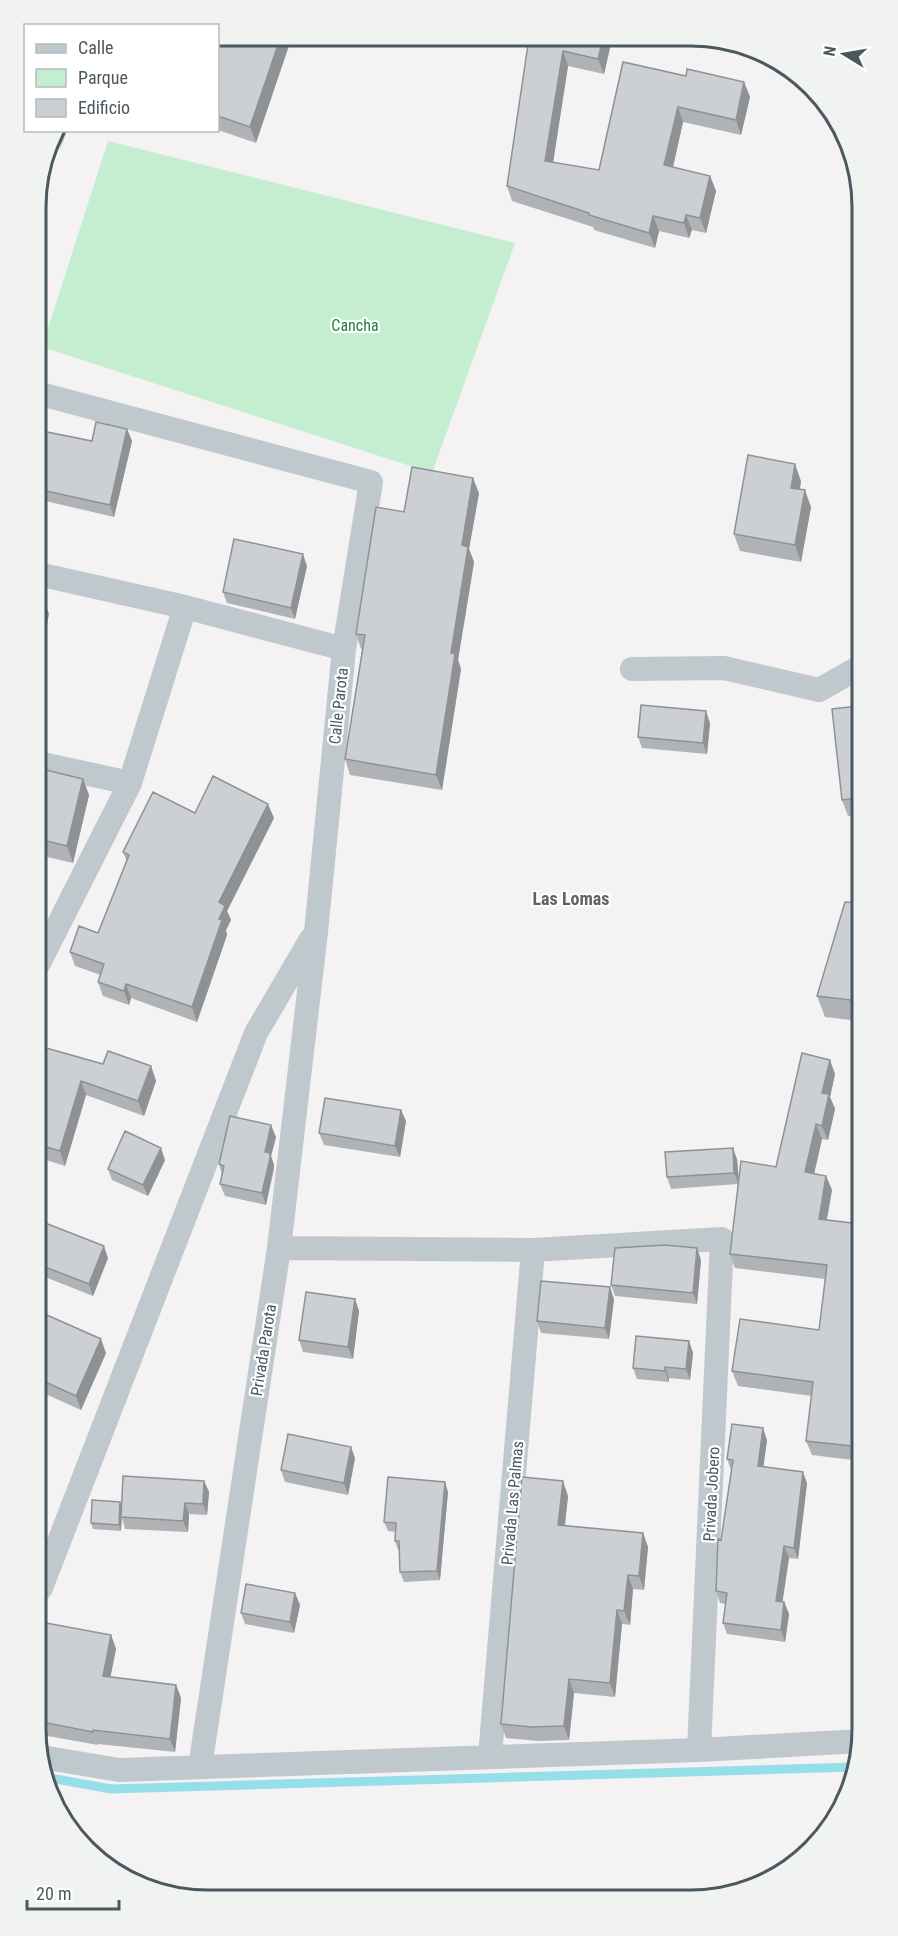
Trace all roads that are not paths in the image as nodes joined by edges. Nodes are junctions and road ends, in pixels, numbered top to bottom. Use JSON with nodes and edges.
{"nodes":[{"id":1,"x":47,"y":396,"type":"edge"},
{"id":2,"x":47,"y":576,"type":"edge"},
{"id":3,"x":185,"y":607,"type":"junction"},
{"id":4,"x":344,"y":649,"type":"junction"},
{"id":5,"x":632,"y":669,"type":"dead end"},
{"id":6,"x":852,"y":672,"type":"edge"},
{"id":7,"x":47,"y":765,"type":"edge"},
{"id":8,"x":130,"y":783,"type":"junction"},
{"id":9,"x":316,"y":932,"type":"junction"},
{"id":10,"x":47,"y":944,"type":"edge"},
{"id":11,"x":279,"y":1248,"type":"junction"},
{"id":12,"x":533,"y":1250,"type":"junction"},
{"id":13,"x":46,"y":1575,"type":"edge"},
{"id":14,"x":851,"y":1742,"type":"edge"},
{"id":15,"x":699,"y":1750,"type":"junction"},
{"id":16,"x":490,"y":1756,"type":"junction"},
{"id":17,"x":50,"y":1758,"type":"edge"},
{"id":18,"x":200,"y":1767,"type":"junction"}],
"edges":[{"from":1,"to":4,"type":"street","name":"Calle Parota"},
{"from":2,"to":3,"type":"street"},
{"from":3,"to":4,"type":"street"},
{"from":3,"to":8,"type":"street"},
{"from":4,"to":9,"type":"street","name":"Calle Parota"},
{"from":5,"to":6,"type":"street"},
{"from":7,"to":8,"type":"street"},
{"from":8,"to":10,"type":"street"},
{"from":9,"to":11,"type":"street","name":"Privada Parota"},
{"from":9,"to":13,"type":"street"},
{"from":11,"to":12,"type":"street"},
{"from":11,"to":18,"type":"street","name":"Privada Parota"},
{"from":12,"to":15,"type":"street","name":"Privada Jobero"},
{"from":12,"to":16,"type":"street","name":"Privada Las Palmas"},
{"from":14,"to":15,"type":"street"},
{"from":15,"to":16,"type":"street"},
{"from":16,"to":18,"type":"street"},
{"from":17,"to":18,"type":"street"}]}
